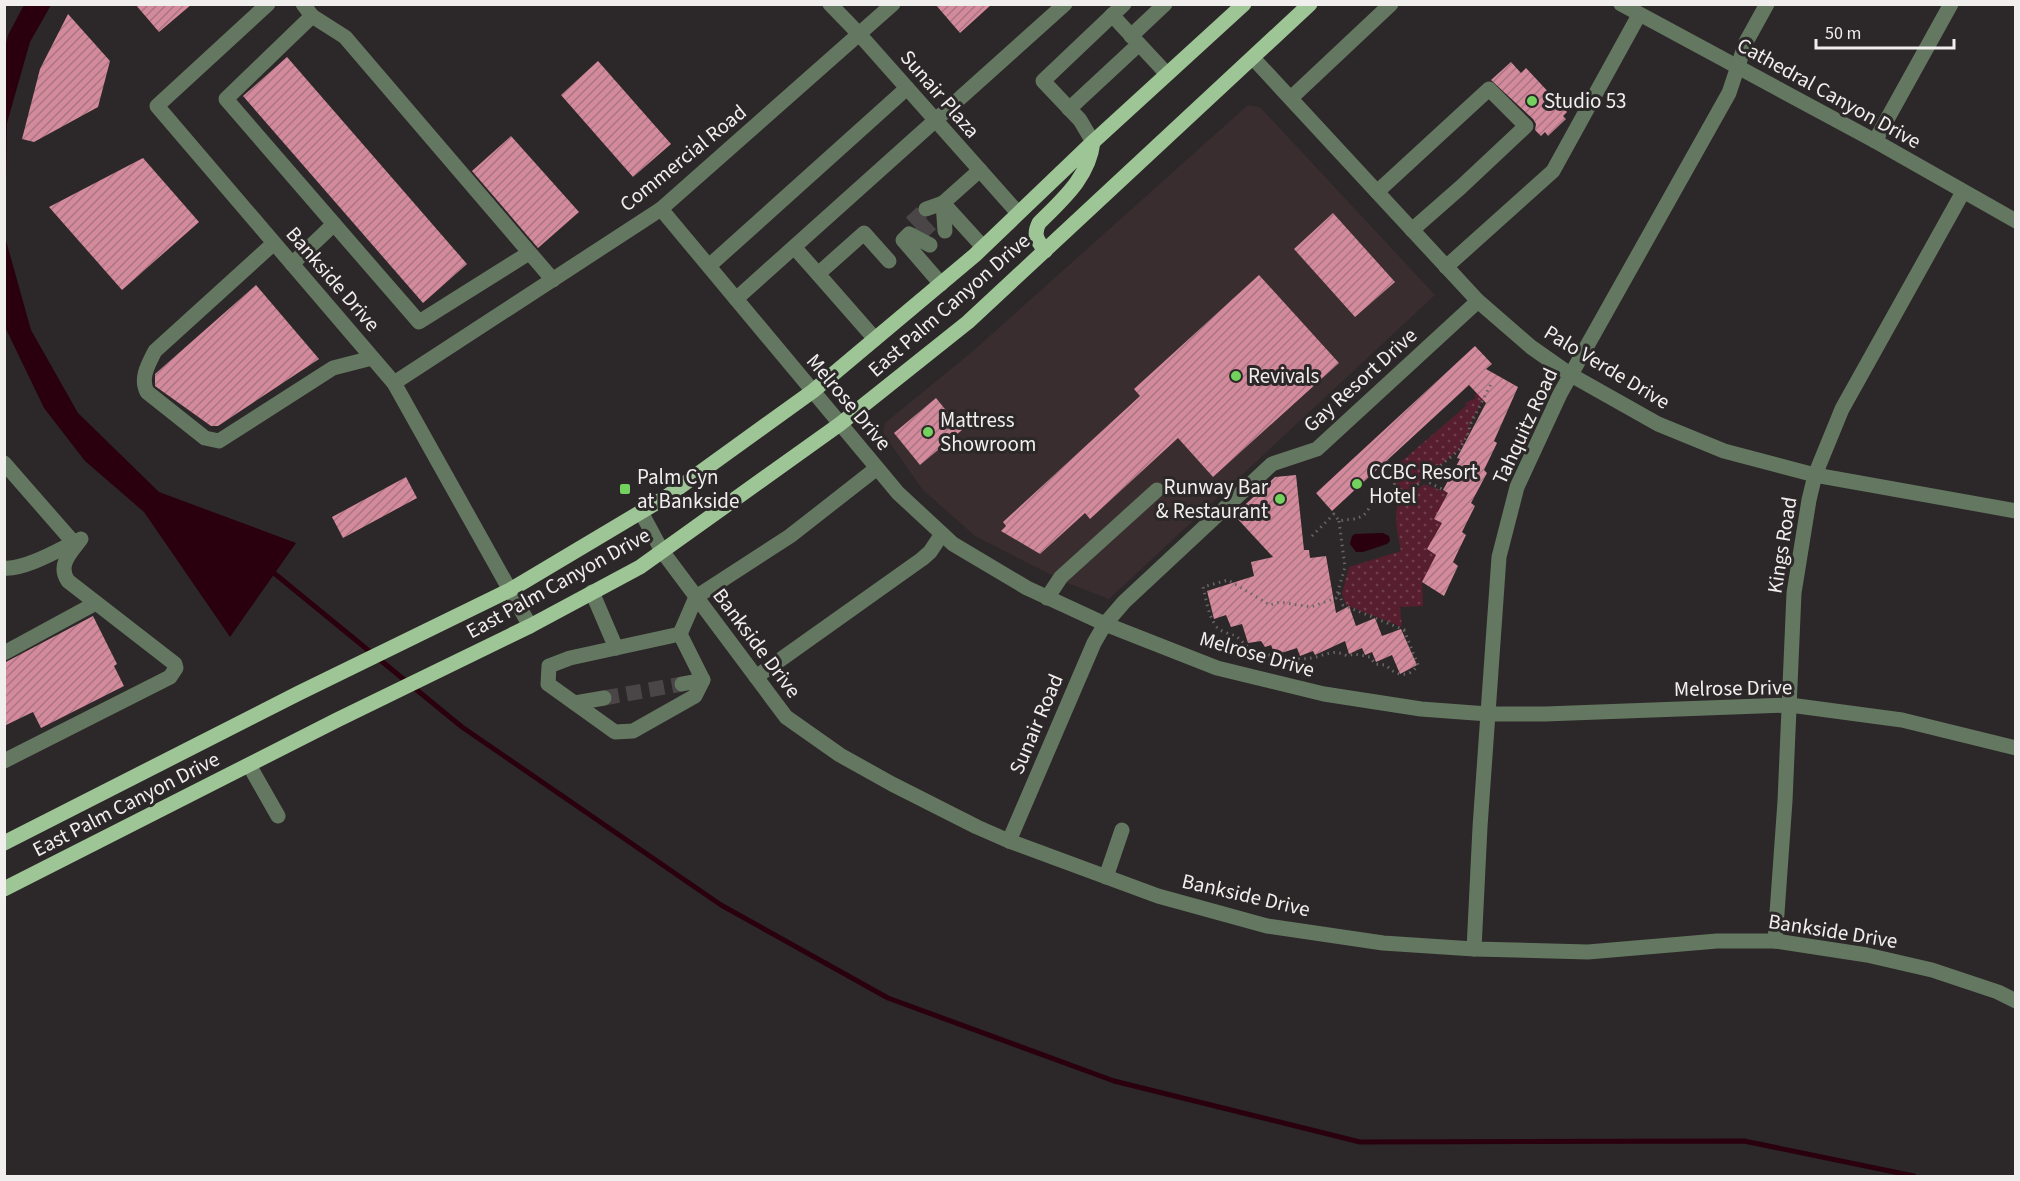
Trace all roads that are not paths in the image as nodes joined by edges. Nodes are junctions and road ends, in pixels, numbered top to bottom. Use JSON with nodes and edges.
{"nodes":[{"id":1,"x":268,"y":4,"type":"edge"},
{"id":2,"x":830,"y":4,"type":"edge"},
{"id":3,"x":893,"y":4,"type":"edge"},
{"id":4,"x":1065,"y":4,"type":"edge"},
{"id":5,"x":1124,"y":4,"type":"edge"},
{"id":6,"x":1165,"y":4,"type":"edge"},
{"id":7,"x":1244,"y":4,"type":"edge"},
{"id":8,"x":1310,"y":4,"type":"edge"},
{"id":9,"x":1391,"y":4,"type":"edge"},
{"id":10,"x":1767,"y":4,"type":"edge"},
{"id":11,"x":1951,"y":4,"type":"edge"},
{"id":12,"x":1624,"y":5,"type":"edge"},
{"id":13,"x":307,"y":10,"type":"edge"},
{"id":14,"x":1112,"y":15,"type":"junction"},
{"id":15,"x":1639,"y":15,"type":"junction"},
{"id":16,"x":860,"y":35,"type":"junction"},
{"id":17,"x":1135,"y":40,"type":"junction"},
{"id":18,"x":1253,"y":58,"type":"junction"},
{"id":19,"x":1738,"y":67,"type":"junction"},
{"id":20,"x":1167,"y":74,"type":"junction"},
{"id":21,"x":908,"y":88,"type":"junction"},
{"id":22,"x":1290,"y":98,"type":"junction"},
{"id":23,"x":1069,"y":108,"type":"junction"},
{"id":24,"x":936,"y":121,"type":"junction"},
{"id":25,"x":1875,"y":141,"type":"junction"},
{"id":26,"x":1094,"y":142,"type":"junction"},
{"id":27,"x":980,"y":170,"type":"junction"},
{"id":28,"x":1377,"y":192,"type":"junction"},
{"id":29,"x":1963,"y":192,"type":"junction"},
{"id":30,"x":943,"y":203,"type":"junction"},
{"id":31,"x":661,"y":209,"type":"junction"},
{"id":32,"x":1018,"y":213,"type":"junction"},
{"id":33,"x":2016,"y":221,"type":"edge"},
{"id":34,"x":334,"y":224,"type":"junction"},
{"id":35,"x":1412,"y":230,"type":"junction"},
{"id":36,"x":917,"y":234,"type":"tunnel mouth"},
{"id":37,"x":274,"y":243,"type":"junction"},
{"id":38,"x":794,"y":247,"type":"junction"},
{"id":39,"x":983,"y":247,"type":"junction"},
{"id":40,"x":1045,"y":251,"type":"junction"},
{"id":41,"x":529,"y":253,"type":"junction"},
{"id":42,"x":889,"y":261,"type":"dead end"},
{"id":43,"x":292,"y":264,"type":"junction"},
{"id":44,"x":709,"y":266,"type":"junction"},
{"id":45,"x":1446,"y":267,"type":"junction"},
{"id":46,"x":818,"y":274,"type":"junction"},
{"id":47,"x":553,"y":280,"type":"junction"},
{"id":48,"x":941,"y":284,"type":"junction"},
{"id":49,"x":736,"y":298,"type":"junction"},
{"id":50,"x":1478,"y":302,"type":"junction"},
{"id":51,"x":874,"y":339,"type":"junction"},
{"id":52,"x":372,"y":357,"type":"junction"},
{"id":53,"x":1571,"y":375,"type":"junction"},
{"id":54,"x":394,"y":383,"type":"junction"},
{"id":55,"x":813,"y":391,"type":"junction"},
{"id":56,"x":840,"y":424,"type":"junction"},
{"id":57,"x":4,"y":463,"type":"edge"},
{"id":58,"x":877,"y":468,"type":"junction"},
{"id":59,"x":1815,"y":475,"type":"junction"},
{"id":60,"x":1157,"y":490,"type":"dead end"},
{"id":61,"x":2016,"y":511,"type":"edge"},
{"id":62,"x":641,"y":512,"type":"junction"},
{"id":63,"x":942,"y":534,"type":"junction"},
{"id":64,"x":74,"y":543,"type":"junction"},
{"id":65,"x":662,"y":550,"type":"junction"},
{"id":66,"x":4,"y":568,"type":"edge"},
{"id":67,"x":510,"y":590,"type":"junction"},
{"id":68,"x":592,"y":592,"type":"junction"},
{"id":69,"x":696,"y":597,"type":"junction"},
{"id":70,"x":1047,"y":598,"type":"junction"},
{"id":71,"x":96,"y":603,"type":"junction"},
{"id":72,"x":1105,"y":624,"type":"junction"},
{"id":73,"x":530,"y":626,"type":"junction"},
{"id":74,"x":680,"y":634,"type":"junction"},
{"id":75,"x":616,"y":648,"type":"junction"},
{"id":76,"x":4,"y":653,"type":"edge"},
{"id":77,"x":756,"y":677,"type":"junction"},
{"id":78,"x":703,"y":680,"type":"junction"},
{"id":79,"x":682,"y":684,"type":"tunnel mouth"},
{"id":80,"x":604,"y":698,"type":"tunnel mouth"},
{"id":81,"x":575,"y":703,"type":"junction"},
{"id":82,"x":1790,"y":705,"type":"junction"},
{"id":83,"x":1488,"y":714,"type":"junction"},
{"id":84,"x":2016,"y":748,"type":"edge"},
{"id":85,"x":4,"y":761,"type":"edge"},
{"id":86,"x":249,"y":765,"type":"junction"},
{"id":87,"x":278,"y":816,"type":"dead end"},
{"id":88,"x":1122,"y":830,"type":"dead end"},
{"id":89,"x":1009,"y":841,"type":"junction"},
{"id":90,"x":4,"y":843,"type":"edge"},
{"id":91,"x":1106,"y":877,"type":"junction"},
{"id":92,"x":4,"y":889,"type":"edge"},
{"id":93,"x":1775,"y":941,"type":"junction"},
{"id":94,"x":1474,"y":949,"type":"junction"},
{"id":95,"x":2016,"y":1001,"type":"edge"}],
"edges":[{"from":1,"to":37,"type":"street","name":"Bankside Drive"},
{"from":2,"to":16,"type":"street","name":"Sunair Plaza"},
{"from":3,"to":16,"type":"street","name":"Commercial Road"},
{"from":4,"to":24,"type":"street"},
{"from":5,"to":14,"type":"street"},
{"from":6,"to":17,"type":"street"},
{"from":7,"to":20,"type":"main road","name":"East Palm Canyon Drive"},
{"from":8,"to":18,"type":"main road","name":"East Palm Canyon Drive"},
{"from":9,"to":22,"type":"street"},
{"from":10,"to":19,"type":"street","name":"Tahquitz Road"},
{"from":11,"to":25,"type":"street"},
{"from":12,"to":15,"type":"street","name":"Cathedral Canyon Drive"},
{"from":13,"to":34,"type":"street"},
{"from":13,"to":41,"type":"street"},
{"from":14,"to":17,"type":"street"},
{"from":14,"to":23,"type":"street"},
{"from":15,"to":19,"type":"street","name":"Cathedral Canyon Drive"},
{"from":15,"to":45,"type":"street"},
{"from":16,"to":21,"type":"street","name":"Sunair Plaza"},
{"from":16,"to":31,"type":"street","name":"Commercial Road"},
{"from":17,"to":20,"type":"street"},
{"from":17,"to":23,"type":"street"},
{"from":18,"to":22,"type":"street","name":"Palo Verde Drive"},
{"from":18,"to":40,"type":"main road","name":"East Palm Canyon Drive"},
{"from":19,"to":25,"type":"street","name":"Cathedral Canyon Drive"},
{"from":19,"to":53,"type":"street","name":"Tahquitz Road"},
{"from":20,"to":26,"type":"main road","name":"East Palm Canyon Drive"},
{"from":21,"to":24,"type":"street","name":"Sunair Plaza"},
{"from":21,"to":44,"type":"street"},
{"from":22,"to":28,"type":"street","name":"Palo Verde Drive"},
{"from":23,"to":26,"type":"street"},
{"from":24,"to":27,"type":"street","name":"Sunair Plaza"},
{"from":24,"to":38,"type":"street"},
{"from":25,"to":29,"type":"street","name":"Cathedral Canyon Drive"},
{"from":26,"to":32,"type":"main road","name":"East Palm Canyon Drive"},
{"from":26,"to":40,"type":"main road"},
{"from":27,"to":30,"type":"street"},
{"from":27,"to":32,"type":"street","name":"Sunair Plaza"},
{"from":28,"to":35,"type":"street","name":"Palo Verde Drive"},
{"from":28,"to":35,"type":"street"},
{"from":29,"to":33,"type":"street","name":"Cathedral Canyon Drive"},
{"from":29,"to":59,"type":"street","name":"Kings Road"},
{"from":30,"to":30,"type":"street"},
{"from":30,"to":39,"type":"street"},
{"from":31,"to":44,"type":"street","name":"Melrose Drive"},
{"from":31,"to":47,"type":"street","name":"Commercial Road"},
{"from":32,"to":39,"type":"main road","name":"East Palm Canyon Drive"},
{"from":34,"to":41,"type":"street"},
{"from":34,"to":43,"type":"street"},
{"from":35,"to":45,"type":"street","name":"Palo Verde Drive"},
{"from":36,"to":48,"type":"street"},
{"from":37,"to":43,"type":"street","name":"Bankside Drive"},
{"from":37,"to":52,"type":"street"},
{"from":38,"to":46,"type":"street"},
{"from":38,"to":49,"type":"street"},
{"from":39,"to":48,"type":"main road","name":"East Palm Canyon Drive"},
{"from":40,"to":56,"type":"main road","name":"East Palm Canyon Drive"},
{"from":41,"to":47,"type":"street"},
{"from":42,"to":46,"type":"street"},
{"from":43,"to":52,"type":"street","name":"Bankside Drive"},
{"from":44,"to":49,"type":"street","name":"Melrose Drive"},
{"from":45,"to":50,"type":"street","name":"Palo Verde Drive"},
{"from":46,"to":51,"type":"street"},
{"from":47,"to":54,"type":"street","name":"Commercial Road"},
{"from":48,"to":51,"type":"main road","name":"East Palm Canyon Drive"},
{"from":49,"to":55,"type":"street","name":"Melrose Drive"},
{"from":50,"to":53,"type":"street","name":"Palo Verde Drive"},
{"from":50,"to":72,"type":"street","name":"Gay Resort Drive"},
{"from":51,"to":55,"type":"main road","name":"East Palm Canyon Drive"},
{"from":52,"to":54,"type":"street","name":"Bankside Drive"},
{"from":53,"to":59,"type":"street","name":"Palo Verde Drive"},
{"from":53,"to":83,"type":"street","name":"Tahquitz Road"},
{"from":54,"to":67,"type":"street","name":"Bankside Drive"},
{"from":55,"to":56,"type":"street","name":"Melrose Drive"},
{"from":55,"to":62,"type":"main road","name":"East Palm Canyon Drive"},
{"from":56,"to":58,"type":"street","name":"Melrose Drive"},
{"from":56,"to":65,"type":"main road","name":"East Palm Canyon Drive"},
{"from":57,"to":64,"type":"street"},
{"from":58,"to":63,"type":"street","name":"Melrose Drive"},
{"from":58,"to":69,"type":"street"},
{"from":59,"to":61,"type":"street","name":"Palo Verde Drive"},
{"from":59,"to":82,"type":"street","name":"Kings Road"},
{"from":60,"to":70,"type":"street"},
{"from":62,"to":65,"type":"street","name":"Bankside Drive"},
{"from":62,"to":67,"type":"main road","name":"East Palm Canyon Drive"},
{"from":63,"to":70,"type":"street","name":"Melrose Drive"},
{"from":63,"to":77,"type":"street"},
{"from":64,"to":66,"type":"street"},
{"from":64,"to":71,"type":"street"},
{"from":65,"to":68,"type":"main road","name":"East Palm Canyon Drive"},
{"from":65,"to":69,"type":"street","name":"Bankside Drive"},
{"from":67,"to":73,"type":"street","name":"Bankside Drive"},
{"from":67,"to":90,"type":"main road","name":"East Palm Canyon Drive"},
{"from":68,"to":73,"type":"main road","name":"East Palm Canyon Drive"},
{"from":68,"to":75,"type":"street"},
{"from":69,"to":74,"type":"street"},
{"from":69,"to":77,"type":"street","name":"Bankside Drive"},
{"from":70,"to":72,"type":"street","name":"Melrose Drive"},
{"from":71,"to":76,"type":"street"},
{"from":71,"to":85,"type":"street"},
{"from":72,"to":83,"type":"street","name":"Melrose Drive"},
{"from":72,"to":89,"type":"street","name":"Sunair Road"},
{"from":73,"to":86,"type":"main road","name":"East Palm Canyon Drive"},
{"from":74,"to":75,"type":"street"},
{"from":74,"to":78,"type":"street"},
{"from":75,"to":81,"type":"street"},
{"from":77,"to":89,"type":"street","name":"Bankside Drive"},
{"from":78,"to":79,"type":"street"},
{"from":78,"to":81,"type":"street"},
{"from":80,"to":81,"type":"street"},
{"from":82,"to":83,"type":"street","name":"Melrose Drive"},
{"from":82,"to":84,"type":"street","name":"Melrose Drive"},
{"from":82,"to":93,"type":"street","name":"Kings Road"},
{"from":83,"to":94,"type":"street","name":"Tahquitz Road"},
{"from":86,"to":87,"type":"street"},
{"from":86,"to":92,"type":"main road","name":"East Palm Canyon Drive"},
{"from":88,"to":91,"type":"street"},
{"from":89,"to":91,"type":"street","name":"Bankside Drive"},
{"from":91,"to":94,"type":"street","name":"Bankside Drive"},
{"from":93,"to":94,"type":"street","name":"Bankside Drive"},
{"from":93,"to":95,"type":"street","name":"Bankside Drive"}]}
